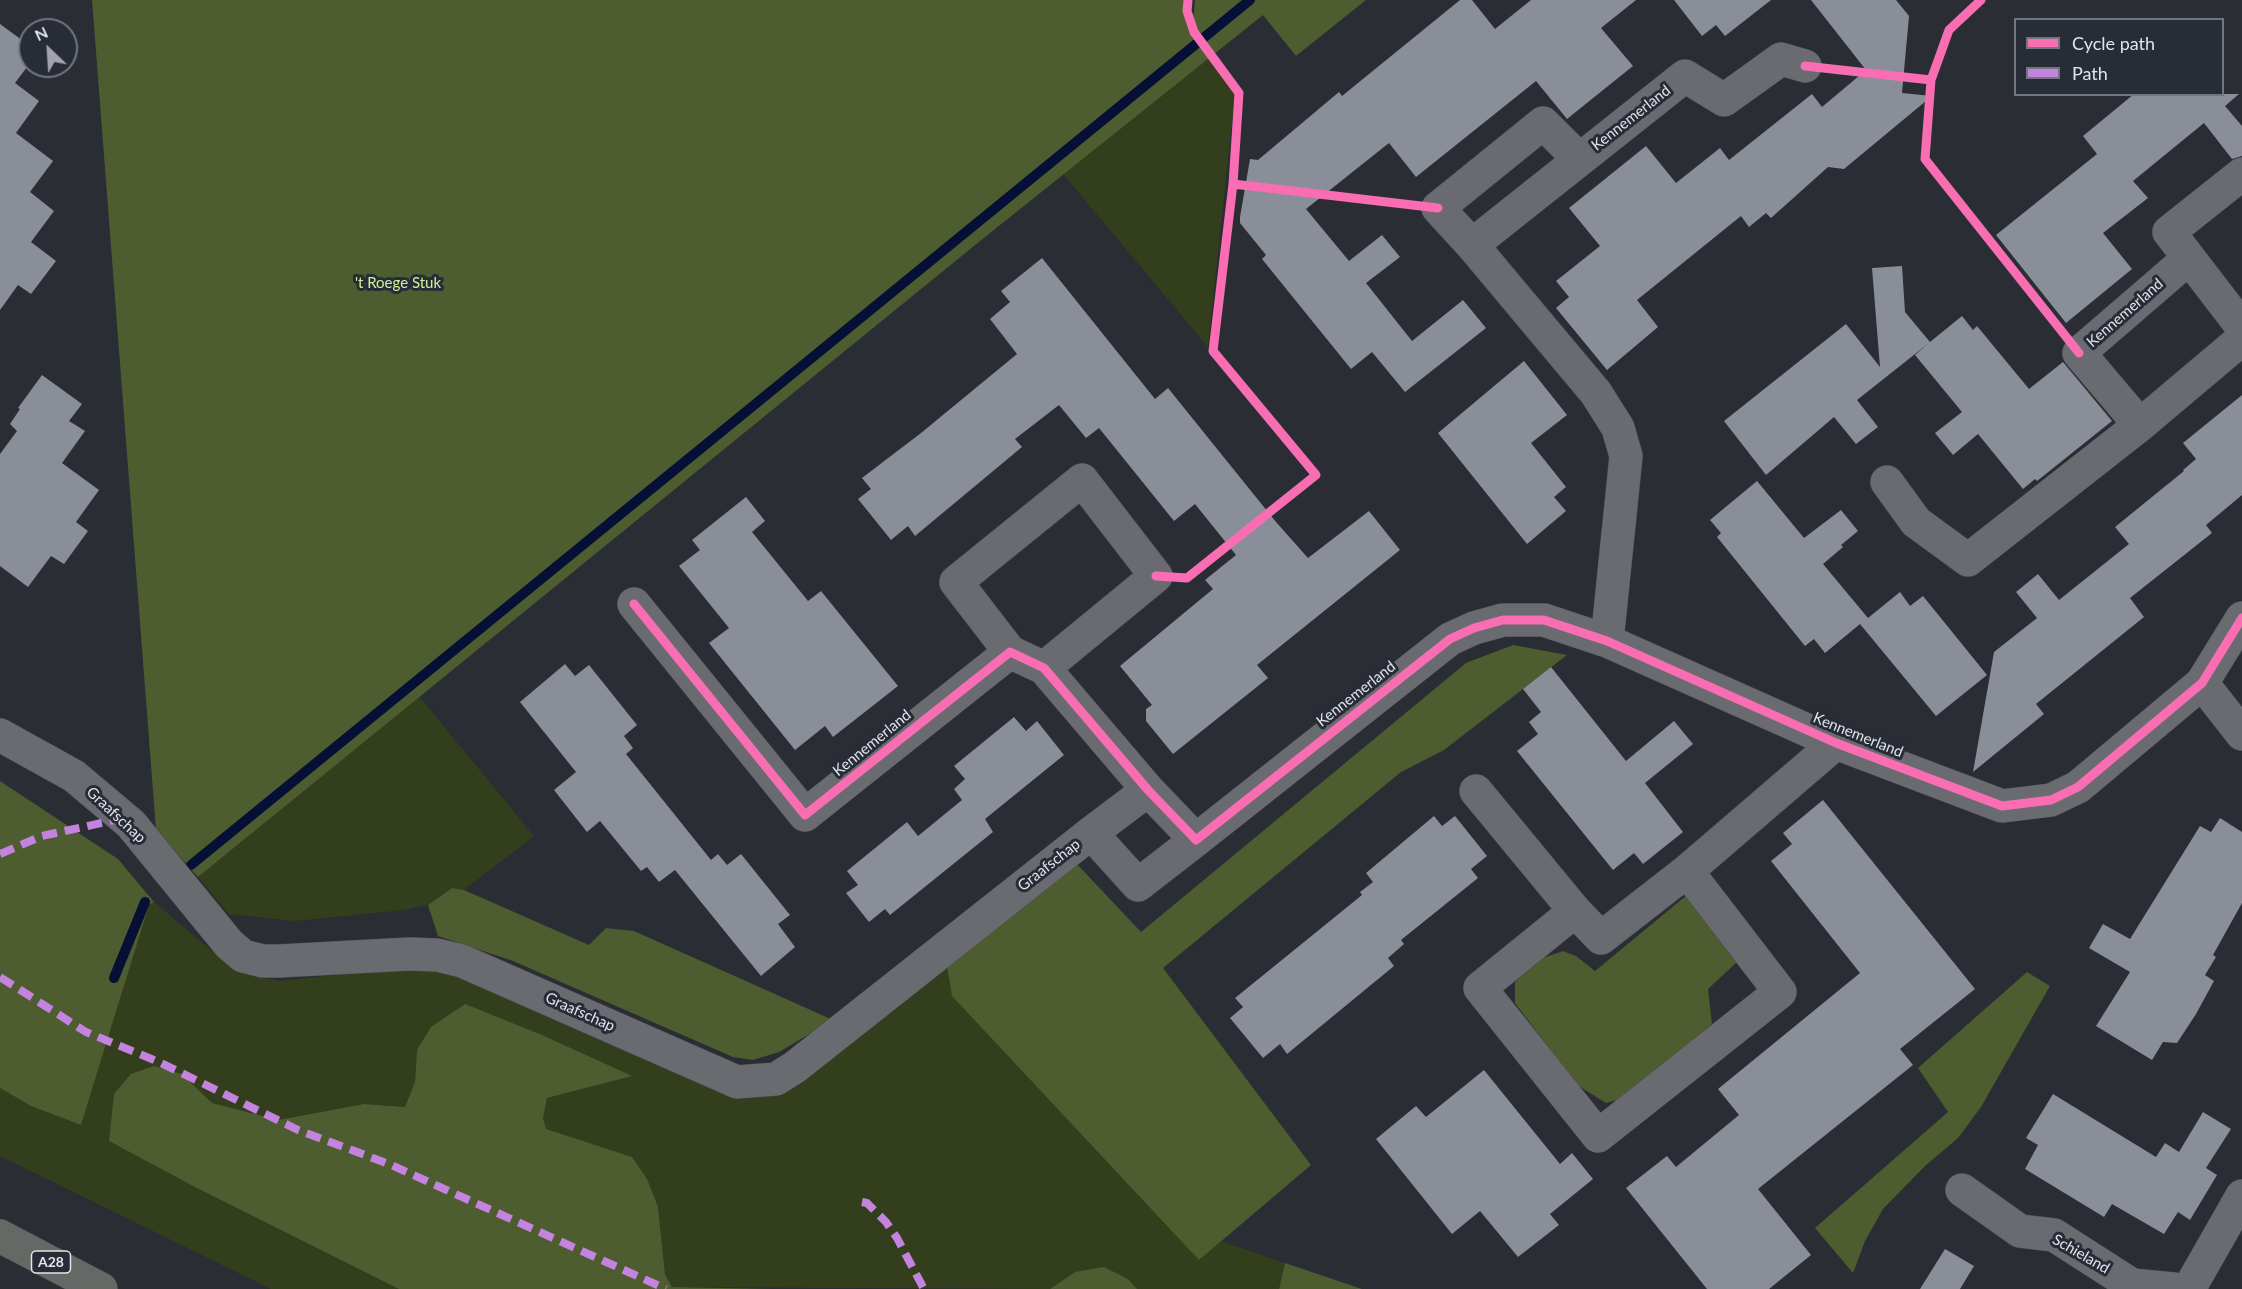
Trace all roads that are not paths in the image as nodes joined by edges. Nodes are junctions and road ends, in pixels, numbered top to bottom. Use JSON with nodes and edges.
{"nodes":[{"id":1,"x":1805,"y":66,"type":"dead end"},
{"id":2,"x":1578,"y":159,"type":"junction"},
{"id":3,"x":2242,"y":174,"type":"edge"},
{"id":4,"x":1472,"y":246,"type":"junction"},
{"id":5,"x":2188,"y":259,"type":"junction"},
{"id":6,"x":2242,"y":327,"type":"edge"},
{"id":7,"x":2242,"y":339,"type":"edge"},
{"id":8,"x":2140,"y":425,"type":"junction"},
{"id":9,"x":1887,"y":482,"type":"dead end"},
{"id":10,"x":634,"y":604,"type":"dead end"},
{"id":11,"x":2242,"y":618,"type":"edge"},
{"id":12,"x":1607,"y":641,"type":"junction"},
{"id":13,"x":1010,"y":652,"type":"junction"},
{"id":14,"x":1044,"y":668,"type":"junction"},
{"id":15,"x":2202,"y":683,"type":"junction"},
{"id":16,"x":2242,"y":734,"type":"edge"},
{"id":17,"x":0,"y":735,"type":"edge"},
{"id":18,"x":1836,"y":743,"type":"junction"},
{"id":19,"x":1148,"y":790,"type":"junction"},
{"id":20,"x":1476,"y":790,"type":"dead end"},
{"id":21,"x":1091,"y":833,"type":"junction"},
{"id":22,"x":1196,"y":840,"type":"junction"},
{"id":23,"x":1687,"y":872,"type":"junction"},
{"id":24,"x":1575,"y":911,"type":"junction"},
{"id":25,"x":1962,"y":1190,"type":"dead end"},
{"id":26,"x":2242,"y":1196,"type":"edge"},
{"id":27,"x":0,"y":1236,"type":"edge"},
{"id":28,"x":101,"y":1289,"type":"edge"},
{"id":29,"x":2174,"y":1289,"type":"edge"},
{"id":30,"x":2189,"y":1289,"type":"edge"}],
"edges":[{"from":1,"to":2,"type":"street","name":"Kennemerland"},
{"from":2,"to":4,"type":"street","name":"Kennemerland"},
{"from":2,"to":4,"type":"street","name":"Kennemerland"},
{"from":3,"to":5,"type":"street"},
{"from":4,"to":12,"type":"street","name":"Kennemerland"},
{"from":5,"to":6,"type":"street"},
{"from":5,"to":8,"type":"street","name":"Kennemerland"},
{"from":7,"to":8,"type":"street"},
{"from":8,"to":9,"type":"street"},
{"from":10,"to":13,"type":"street","name":"Kennemerland"},
{"from":11,"to":15,"type":"street","name":"Kennemerland"},
{"from":12,"to":18,"type":"street","name":"Kennemerland"},
{"from":12,"to":22,"type":"street","name":"Kennemerland"},
{"from":13,"to":14,"type":"street"},
{"from":13,"to":14,"type":"street"},
{"from":14,"to":19,"type":"street"},
{"from":15,"to":16,"type":"street"},
{"from":15,"to":18,"type":"street","name":"Kennemerland"},
{"from":17,"to":21,"type":"street","name":"Graafschap"},
{"from":18,"to":23,"type":"street","name":"Kennemerland"},
{"from":19,"to":21,"type":"street","name":"Graafschap"},
{"from":19,"to":22,"type":"street"},
{"from":20,"to":24,"type":"street","name":"Kennemerland"},
{"from":21,"to":22,"type":"street","name":"Kennemerland"},
{"from":23,"to":24,"type":"street","name":"Kennemerland"},
{"from":23,"to":24,"type":"street"},
{"from":25,"to":29,"type":"street","name":"Schieland"},
{"from":26,"to":30,"type":"street"},
{"from":27,"to":28,"type":"highway","number":"A28"}]}
